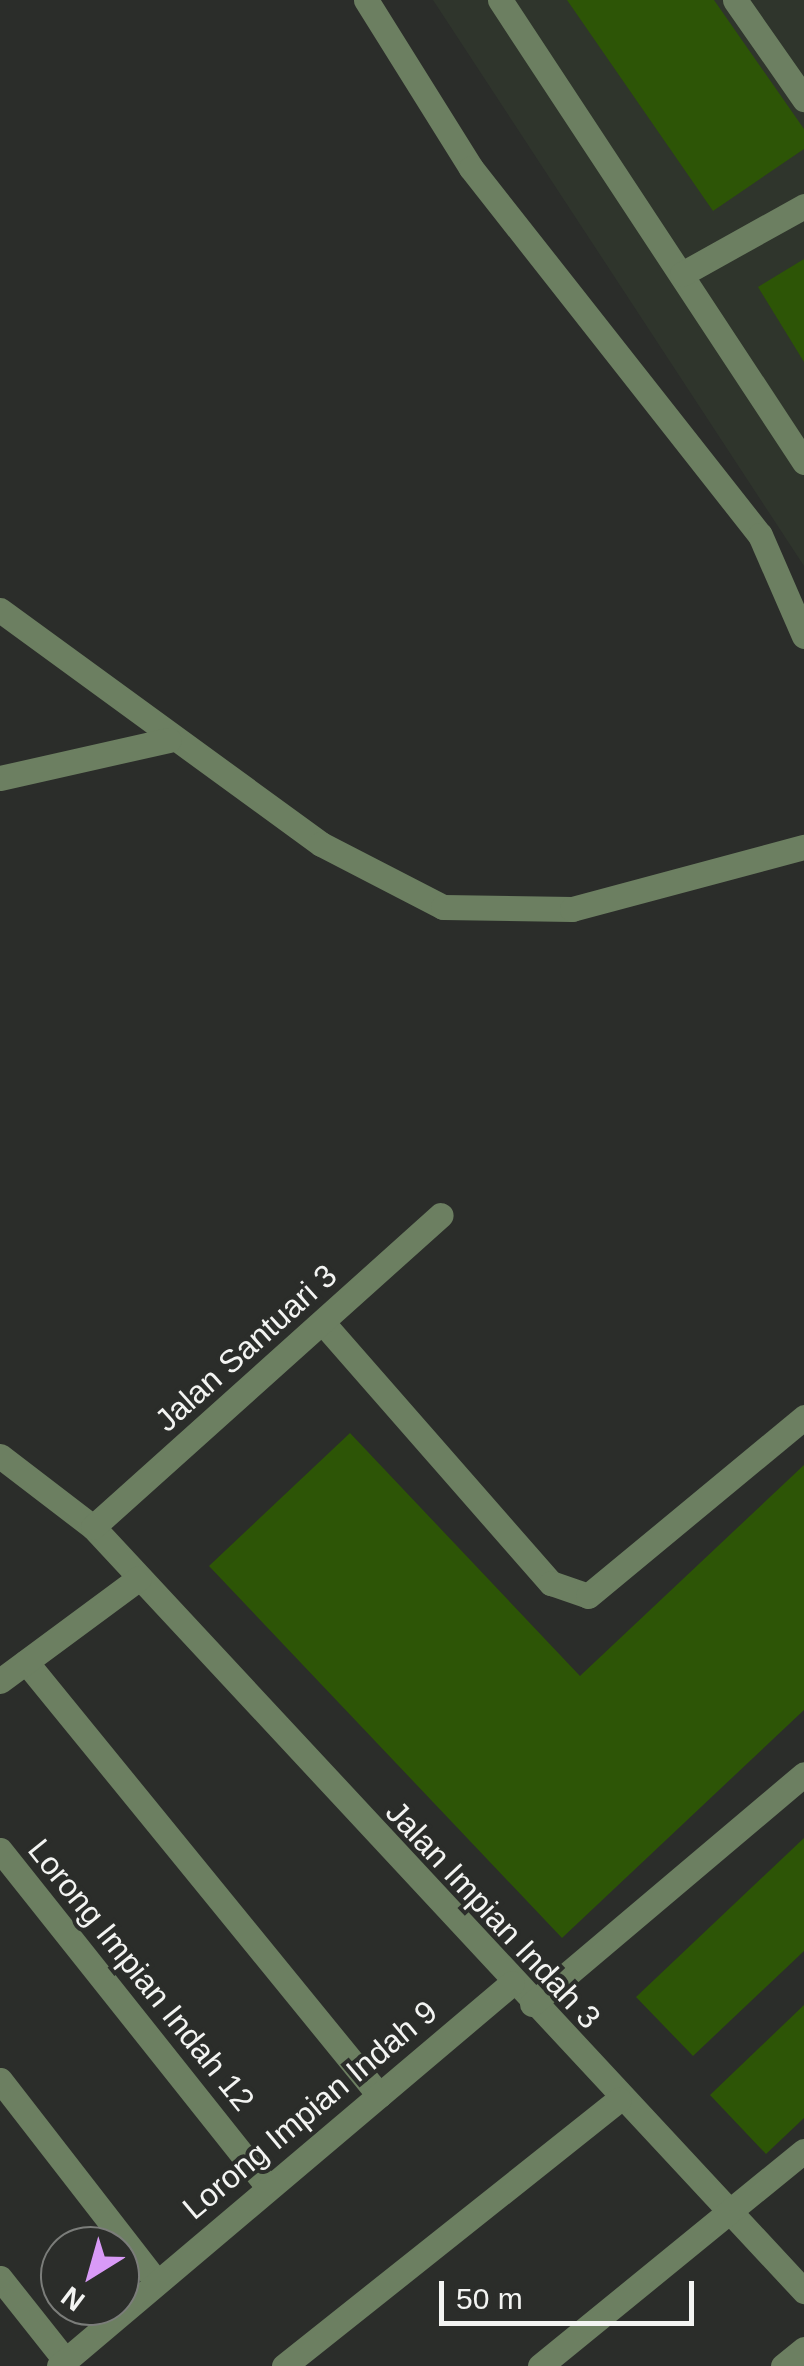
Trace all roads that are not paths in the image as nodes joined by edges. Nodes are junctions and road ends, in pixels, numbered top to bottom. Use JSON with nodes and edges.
{"nodes":[{"id":1,"x":366,"y":0,"type":"edge"},
{"id":2,"x":500,"y":0,"type":"edge"},
{"id":3,"x":734,"y":0,"type":"edge"},
{"id":4,"x":804,"y":98,"type":"edge"},
{"id":5,"x":804,"y":206,"type":"edge"},
{"id":6,"x":682,"y":274,"type":"junction"},
{"id":7,"x":804,"y":462,"type":"edge"},
{"id":8,"x":0,"y":610,"type":"edge"},
{"id":9,"x":804,"y":636,"type":"edge"},
{"id":10,"x":169,"y":740,"type":"junction"},
{"id":11,"x":0,"y":778,"type":"edge"},
{"id":12,"x":804,"y":847,"type":"edge"},
{"id":13,"x":441,"y":1215,"type":"dead end"},
{"id":14,"x":324,"y":1323,"type":"junction"},
{"id":15,"x":804,"y":1417,"type":"edge"},
{"id":16,"x":0,"y":1456,"type":"edge"},
{"id":17,"x":93,"y":1528,"type":"junction"},
{"id":18,"x":138,"y":1578,"type":"junction"},
{"id":19,"x":26,"y":1662,"type":"junction"},
{"id":20,"x":0,"y":1681,"type":"edge"},
{"id":21,"x":804,"y":1774,"type":"edge"},
{"id":22,"x":0,"y":1850,"type":"edge"},
{"id":23,"x":512,"y":1983,"type":"junction"},
{"id":24,"x":532,"y":2004,"type":"junction"},
{"id":25,"x":0,"y":2080,"type":"edge"},
{"id":26,"x":379,"y":2095,"type":"junction"},
{"id":27,"x":619,"y":2100,"type":"junction"},
{"id":28,"x":804,"y":2150,"type":"edge"},
{"id":29,"x":268,"y":2187,"type":"junction"},
{"id":30,"x":727,"y":2217,"type":"junction"},
{"id":31,"x":0,"y":2278,"type":"edge"},
{"id":32,"x":156,"y":2280,"type":"junction"},
{"id":33,"x":804,"y":2291,"type":"edge"},
{"id":34,"x":804,"y":2349,"type":"edge"},
{"id":35,"x":62,"y":2363,"type":"edge"},
{"id":36,"x":284,"y":2366,"type":"edge"},
{"id":37,"x":540,"y":2366,"type":"edge"},
{"id":38,"x":783,"y":2366,"type":"edge"}],
"edges":[{"from":1,"to":9,"type":"street"},
{"from":2,"to":6,"type":"street"},
{"from":3,"to":4,"type":"street"},
{"from":5,"to":6,"type":"street"},
{"from":6,"to":7,"type":"street"},
{"from":8,"to":10,"type":"street"},
{"from":10,"to":11,"type":"street"},
{"from":10,"to":12,"type":"street"},
{"from":13,"to":14,"type":"street","name":"Jalan Santuari 3"},
{"from":14,"to":15,"type":"street"},
{"from":14,"to":17,"type":"street","name":"Jalan Santuari 3"},
{"from":16,"to":17,"type":"street","name":"Jalan Impian Indah 3"},
{"from":17,"to":18,"type":"street","name":"Jalan Impian Indah 3"},
{"from":18,"to":19,"type":"street"},
{"from":18,"to":23,"type":"street","name":"Jalan Impian Indah 3"},
{"from":19,"to":20,"type":"street"},
{"from":19,"to":26,"type":"street"},
{"from":21,"to":24,"type":"street"},
{"from":22,"to":29,"type":"street","name":"Lorong Impian Indah 12"},
{"from":23,"to":24,"type":"street","name":"Jalan Impian Indah 3"},
{"from":23,"to":26,"type":"street","name":"Lorong Impian Indah 9"},
{"from":24,"to":27,"type":"street","name":"Jalan Impian Indah 3"},
{"from":25,"to":32,"type":"street"},
{"from":26,"to":29,"type":"street","name":"Lorong Impian Indah 9"},
{"from":27,"to":30,"type":"street","name":"Jalan Impian Indah 3"},
{"from":27,"to":36,"type":"street"},
{"from":28,"to":30,"type":"street"},
{"from":29,"to":32,"type":"street","name":"Lorong Impian Indah 9"},
{"from":30,"to":33,"type":"street","name":"Jalan Impian Indah 3"},
{"from":30,"to":37,"type":"street"},
{"from":31,"to":35,"type":"street"},
{"from":32,"to":35,"type":"street","name":"Lorong Impian Indah 9"},
{"from":34,"to":38,"type":"street"}]}
